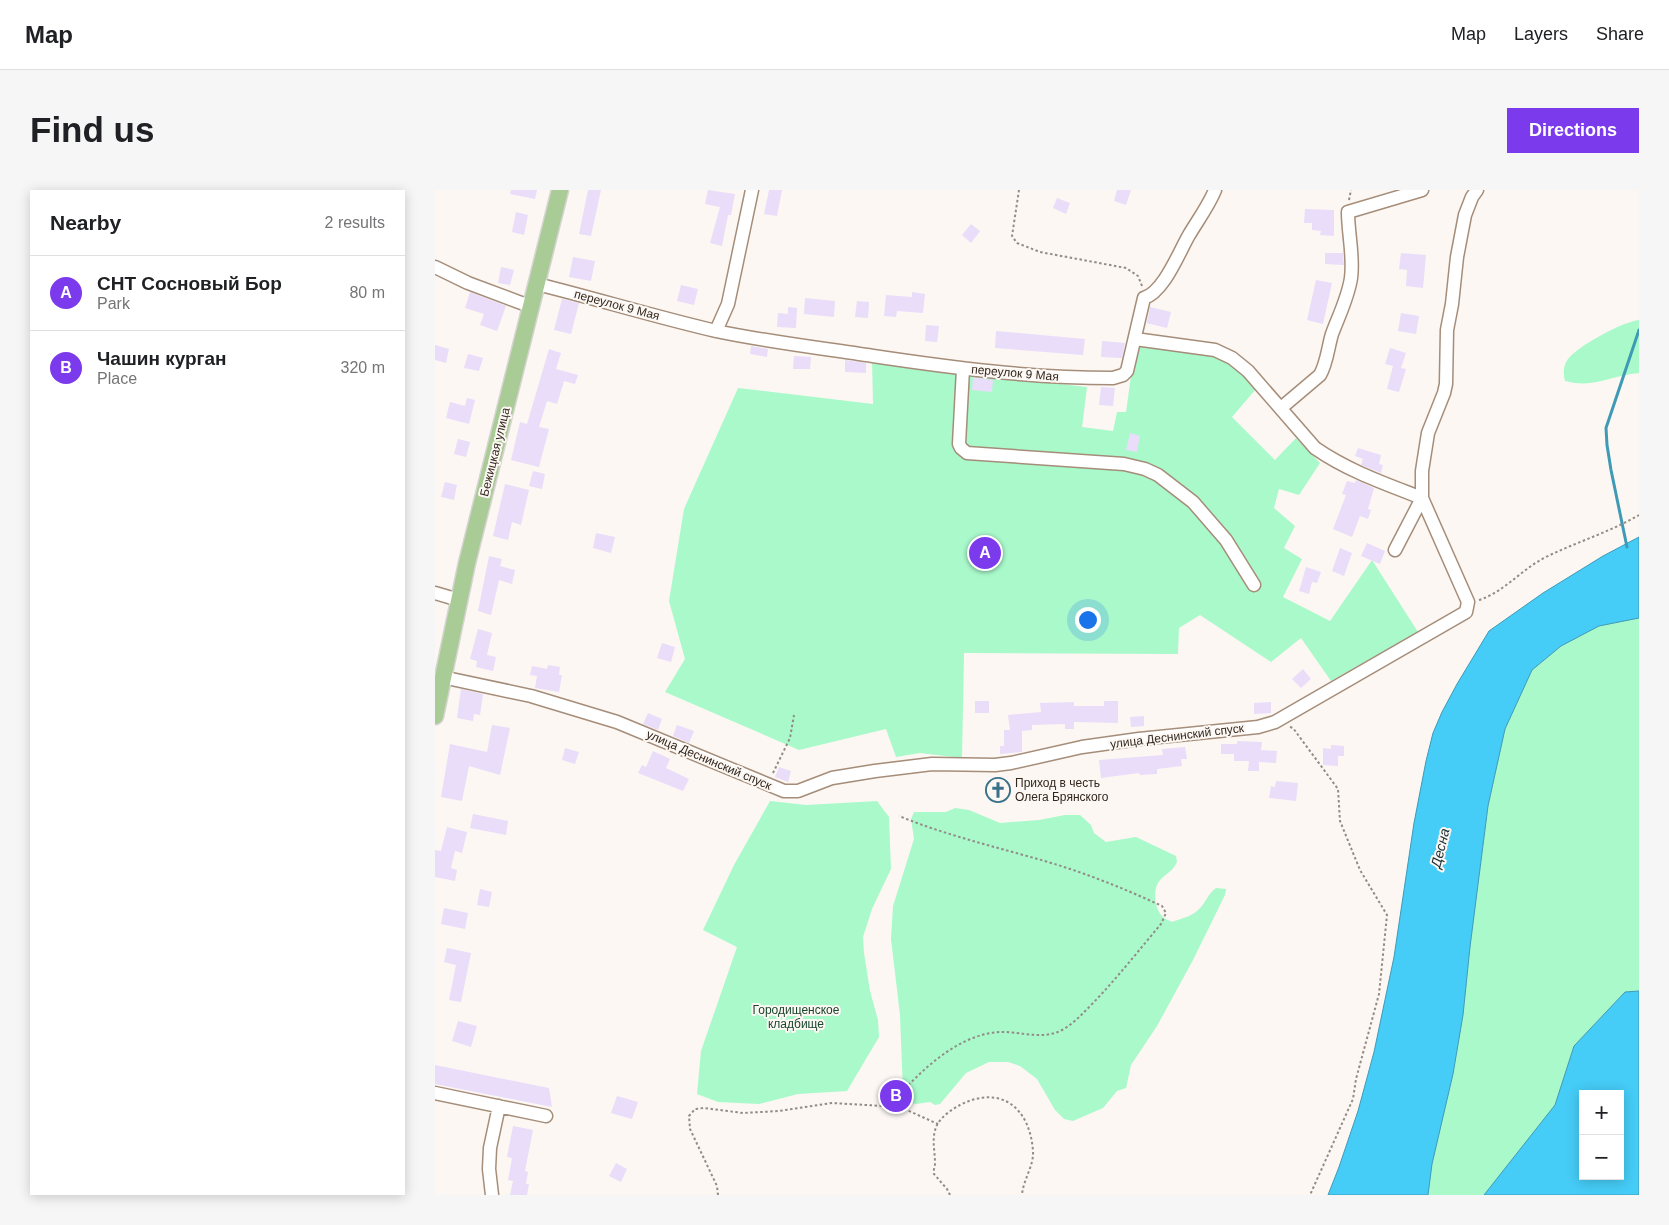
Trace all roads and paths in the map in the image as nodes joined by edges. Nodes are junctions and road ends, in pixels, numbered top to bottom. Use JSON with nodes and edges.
{"nodes":[{"id":1,"x":560,"y":190,"type":"edge"},
{"id":2,"x":752,"y":190,"type":"edge"},
{"id":3,"x":1019,"y":190,"type":"edge"},
{"id":4,"x":1215,"y":190,"type":"edge"},
{"id":5,"x":1422,"y":190,"type":"edge"},
{"id":6,"x":1477,"y":190,"type":"edge"},
{"id":7,"x":435,"y":268,"type":"edge"},
{"id":8,"x":537,"y":284,"type":"junction"},
{"id":9,"x":1144,"y":298,"type":"junction"},
{"id":10,"x":532,"y":307,"type":"junction"},
{"id":11,"x":717,"y":331,"type":"junction"},
{"id":12,"x":1135,"y":339,"type":"junction"},
{"id":13,"x":963,"y":369,"type":"junction"},
{"id":14,"x":1281,"y":408,"type":"junction"},
{"id":15,"x":1422,"y":498,"type":"junction"},
{"id":16,"x":1639,"y":514,"type":"edge"},
{"id":17,"x":1395,"y":550,"type":"dead end"},
{"id":18,"x":1254,"y":585,"type":"dead end"},
{"id":19,"x":435,"y":593,"type":"edge"},
{"id":20,"x":459,"y":600,"type":"junction"},
{"id":21,"x":1468,"y":602,"type":"junction"},
{"id":22,"x":442,"y":677,"type":"junction"},
{"id":23,"x":435,"y":716,"type":"edge"},
{"id":24,"x":794,"y":716,"type":"dead end"},
{"id":25,"x":1275,"y":722,"type":"junction"},
{"id":26,"x":768,"y":785,"type":"junction"},
{"id":27,"x":899,"y":816,"type":"dead end"},
{"id":28,"x":435,"y":1093,"type":"edge"},
{"id":29,"x":499,"y":1106,"type":"junction"},
{"id":30,"x":887,"y":1107,"type":"junction"},
{"id":31,"x":546,"y":1116,"type":"dead end"},
{"id":32,"x":938,"y":1124,"type":"junction"},
{"id":33,"x":492,"y":1195,"type":"edge"},
{"id":34,"x":718,"y":1195,"type":"edge"},
{"id":35,"x":950,"y":1195,"type":"edge"},
{"id":36,"x":1022,"y":1195,"type":"edge"},
{"id":37,"x":1310,"y":1195,"type":"edge"}],
"edges":[{"from":1,"to":8,"type":"main road","name":"Бежицкая улица"},
{"from":2,"to":11,"type":"street"},
{"from":3,"to":9,"type":"path"},
{"from":4,"to":9,"type":"street"},
{"from":5,"to":14,"type":"street"},
{"from":6,"to":15,"type":"street"},
{"from":7,"to":10,"type":"street"},
{"from":8,"to":10,"type":"main road","name":"Бежицкая улица"},
{"from":8,"to":11,"type":"street","name":"переулок 9 Мая"},
{"from":9,"to":12,"type":"street","name":"переулок 9 Мая"},
{"from":10,"to":20,"type":"main road","name":"Бежицкая улица"},
{"from":11,"to":13,"type":"street","name":"переулок 9 Мая"},
{"from":12,"to":13,"type":"street","name":"переулок 9 Мая"},
{"from":12,"to":14,"type":"street"},
{"from":13,"to":18,"type":"street"},
{"from":14,"to":15,"type":"street"},
{"from":15,"to":17,"type":"street"},
{"from":15,"to":21,"type":"street"},
{"from":16,"to":21,"type":"path"},
{"from":19,"to":20,"type":"street"},
{"from":20,"to":22,"type":"main road","name":"Бежицкая улица"},
{"from":21,"to":25,"type":"street","name":"улица Деснинский спуск"},
{"from":22,"to":23,"type":"main road","name":"Бежицкая улица"},
{"from":22,"to":26,"type":"street","name":"улица Деснинский спуск"},
{"from":24,"to":26,"type":"path"},
{"from":25,"to":26,"type":"street","name":"улица Деснинский спуск"},
{"from":25,"to":37,"type":"path"},
{"from":27,"to":30,"type":"path"},
{"from":28,"to":29,"type":"street"},
{"from":29,"to":31,"type":"street"},
{"from":29,"to":33,"type":"street"},
{"from":30,"to":32,"type":"path"},
{"from":30,"to":34,"type":"path"},
{"from":32,"to":35,"type":"path"},
{"from":32,"to":36,"type":"path"}]}
